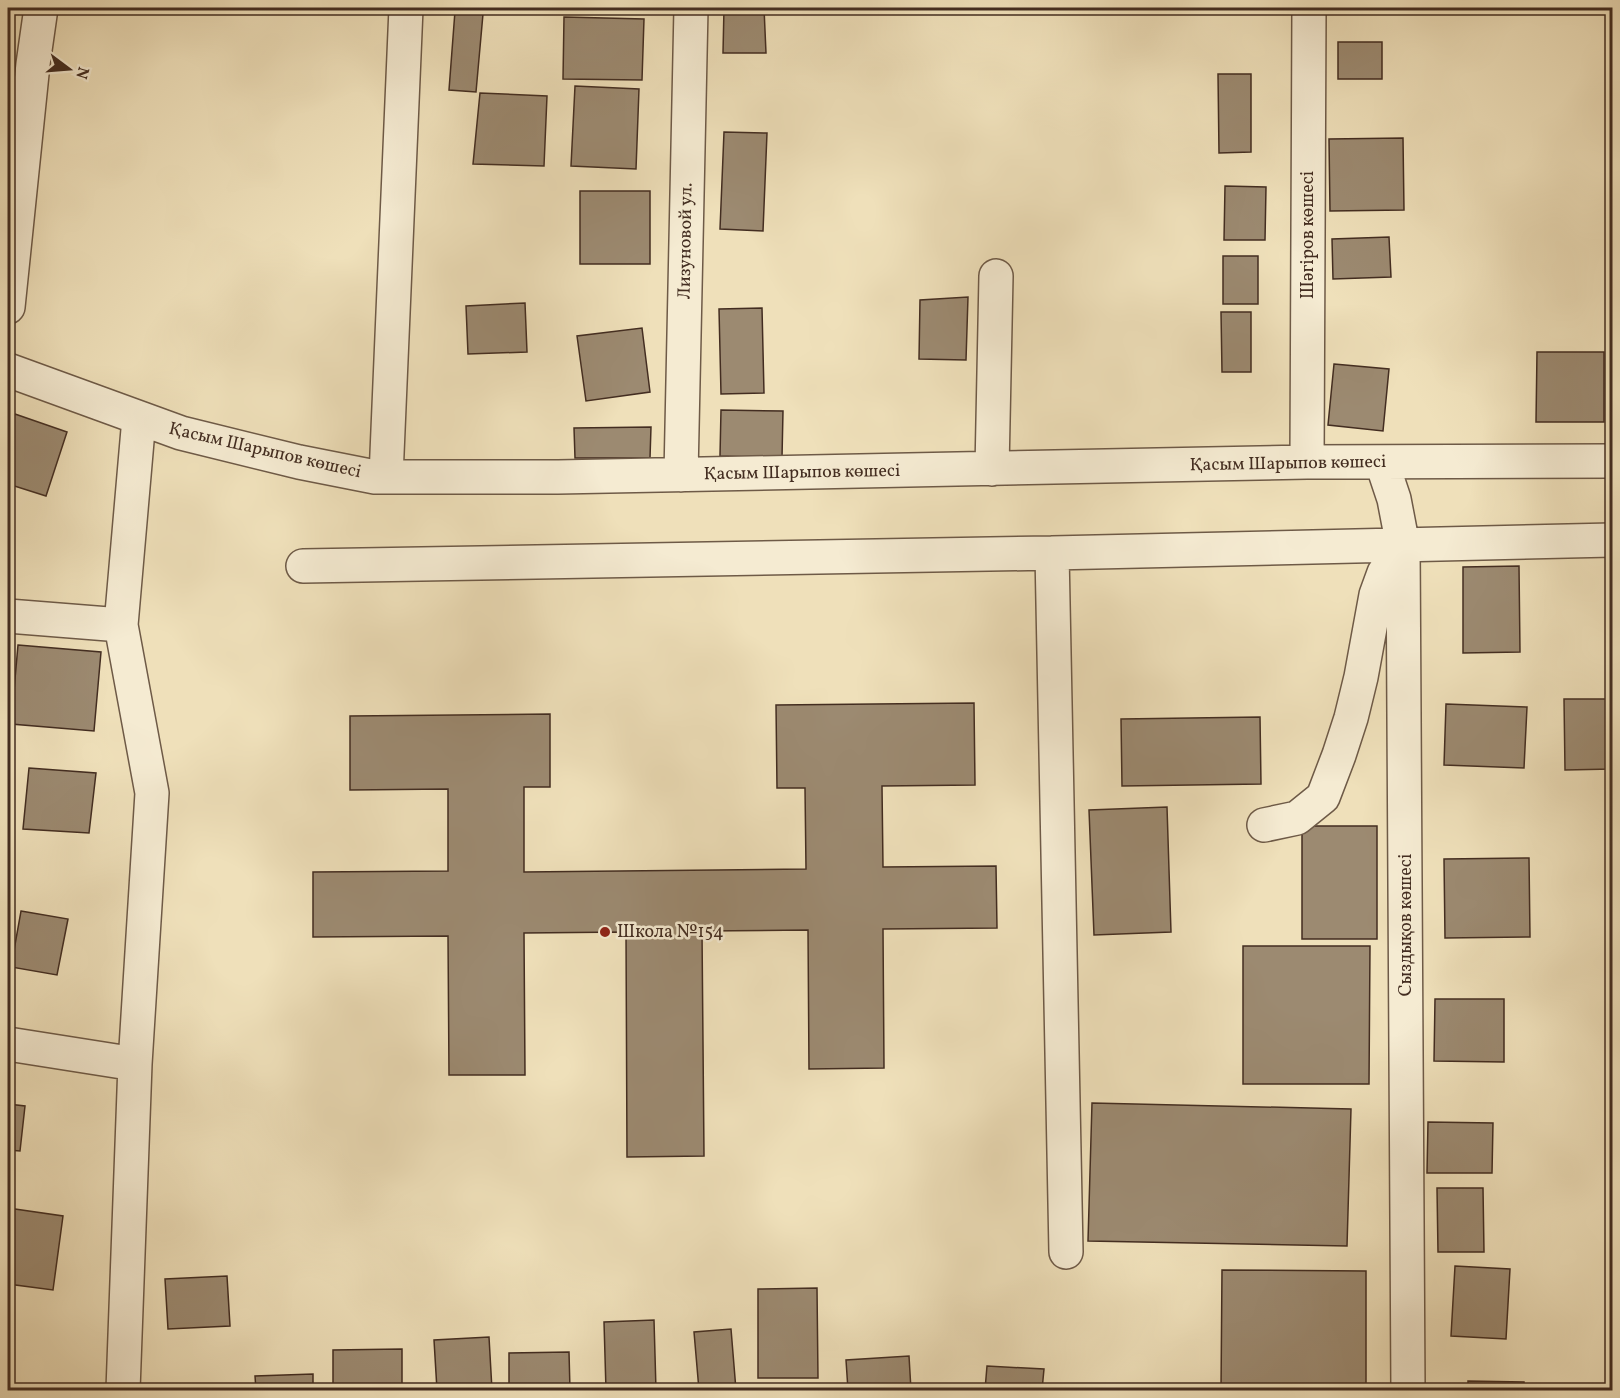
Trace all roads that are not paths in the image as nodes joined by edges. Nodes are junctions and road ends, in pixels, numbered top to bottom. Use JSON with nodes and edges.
{"nodes":[{"id":1,"x":41,"y":8,"type":"edge"},
{"id":2,"x":406,"y":8,"type":"edge"},
{"id":3,"x":691,"y":8,"type":"edge"},
{"id":4,"x":1309,"y":8,"type":"edge"},
{"id":5,"x":996,"y":276,"type":"dead end"},
{"id":6,"x":8,"y":307,"type":"edge"},
{"id":7,"x":8,"y":370,"type":"edge"},
{"id":8,"x":139,"y":418,"type":"junction"},
{"id":9,"x":1612,"y":461,"type":"edge"},
{"id":10,"x":1307,"y":462,"type":"junction"},
{"id":11,"x":1382,"y":463,"type":"junction"},
{"id":12,"x":992,"y":469,"type":"junction"},
{"id":13,"x":681,"y":475,"type":"junction"},
{"id":14,"x":386,"y":477,"type":"junction"},
{"id":15,"x":1612,"y":540,"type":"edge"},
{"id":16,"x":1403,"y":546,"type":"junction"},
{"id":17,"x":1052,"y":553,"type":"junction"},
{"id":18,"x":303,"y":566,"type":"dead end"},
{"id":19,"x":8,"y":616,"type":"edge"},
{"id":20,"x":121,"y":625,"type":"junction"},
{"id":21,"x":1264,"y":825,"type":"dead end"},
{"id":22,"x":8,"y":1044,"type":"edge"},
{"id":23,"x":135,"y":1064,"type":"junction"},
{"id":24,"x":1066,"y":1252,"type":"dead end"},
{"id":25,"x":123,"y":1390,"type":"edge"},
{"id":26,"x":1408,"y":1390,"type":"edge"}],
"edges":[{"from":1,"to":6,"type":"street"},
{"from":2,"to":14,"type":"street"},
{"from":3,"to":13,"type":"street","name":"Лизуновой ул."},
{"from":4,"to":10,"type":"street","name":"Шәгіров көшесі"},
{"from":5,"to":12,"type":"street"},
{"from":7,"to":8,"type":"street","name":"Қасым Шарыпов көшесі"},
{"from":8,"to":14,"type":"street","name":"Қасым Шарыпов көшесі"},
{"from":8,"to":20,"type":"street"},
{"from":9,"to":11,"type":"street","name":"Қасым Шарыпов көшесі"},
{"from":10,"to":11,"type":"street","name":"Қасым Шарыпов көшесі"},
{"from":10,"to":12,"type":"street","name":"Қасым Шарыпов көшесі"},
{"from":11,"to":16,"type":"street","name":"Сыздықов көшесі"},
{"from":12,"to":13,"type":"street","name":"Қасым Шарыпов көшесі"},
{"from":13,"to":14,"type":"street","name":"Қасым Шарыпов көшесі"},
{"from":15,"to":16,"type":"street"},
{"from":16,"to":17,"type":"street"},
{"from":16,"to":21,"type":"street"},
{"from":16,"to":26,"type":"street","name":"Сыздықов көшесі"},
{"from":17,"to":18,"type":"street"},
{"from":17,"to":24,"type":"street"},
{"from":19,"to":20,"type":"street"},
{"from":20,"to":23,"type":"street"},
{"from":22,"to":23,"type":"street"},
{"from":23,"to":25,"type":"street"}]}
